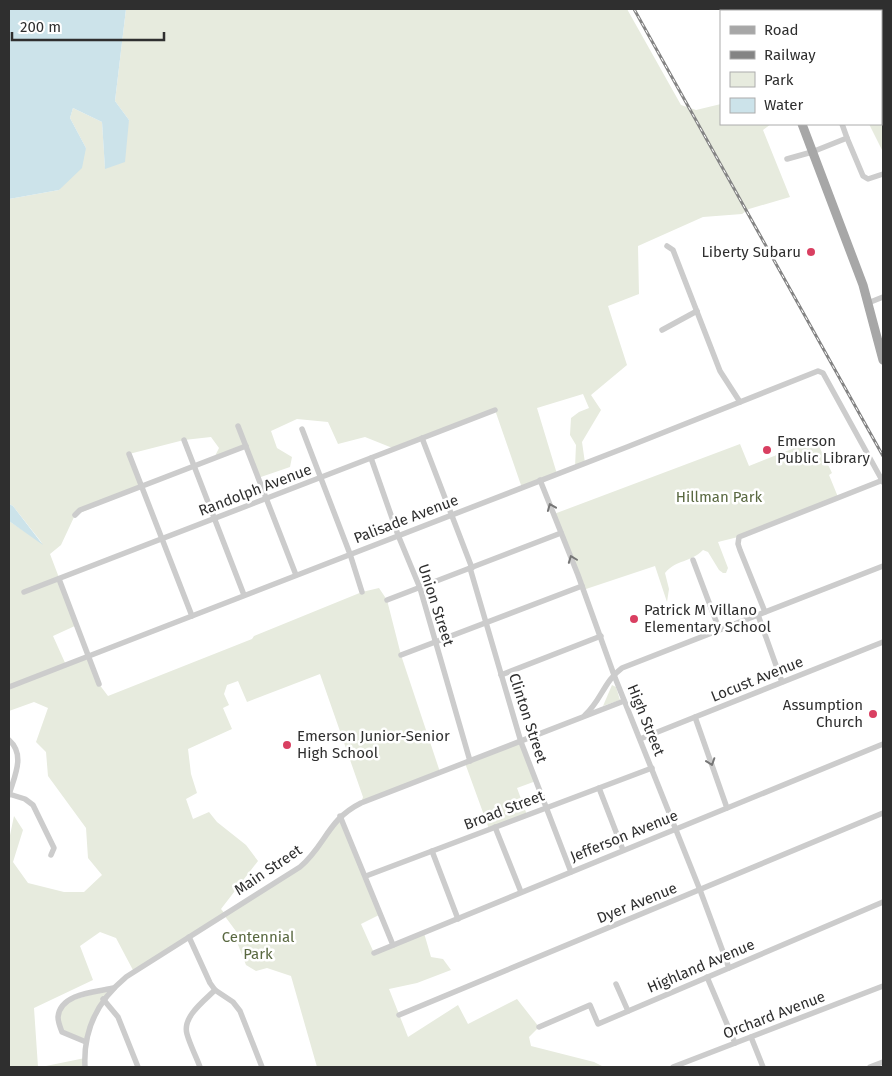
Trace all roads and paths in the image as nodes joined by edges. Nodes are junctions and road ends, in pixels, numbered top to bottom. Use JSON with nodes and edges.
{"nodes":[{"id":1,"x":802,"y":125,"type":"edge"},
{"id":2,"x":842,"y":125,"type":"edge"},
{"id":3,"x":847,"y":138,"type":"junction"},
{"id":4,"x":812,"y":152,"type":"junction"},
{"id":5,"x":787,"y":159,"type":"dead end"},
{"id":6,"x":883,"y":174,"type":"edge"},
{"id":7,"x":667,"y":246,"type":"dead end"},
{"id":8,"x":883,"y":297,"type":"edge"},
{"id":9,"x":868,"y":303,"type":"junction"},
{"id":10,"x":696,"y":311,"type":"junction"},
{"id":11,"x":662,"y":330,"type":"dead end"},
{"id":12,"x":883,"y":360,"type":"edge"},
{"id":13,"x":740,"y":402,"type":"junction"},
{"id":14,"x":496,"y":410,"type":"dead end"},
{"id":15,"x":238,"y":426,"type":"dead end"},
{"id":16,"x":302,"y":429,"type":"dead end"},
{"id":17,"x":422,"y":438,"type":"junction"},
{"id":18,"x":184,"y":440,"type":"dead end"},
{"id":19,"x":246,"y":446,"type":"junction"},
{"id":20,"x":129,"y":454,"type":"dead end"},
{"id":21,"x":371,"y":458,"type":"junction"},
{"id":22,"x":194,"y":466,"type":"junction"},
{"id":23,"x":320,"y":478,"type":"junction"},
{"id":24,"x":540,"y":480,"type":"junction"},
{"id":25,"x":883,"y":481,"type":"edge"},
{"id":26,"x":142,"y":486,"type":"junction"},
{"id":27,"x":266,"y":499,"type":"junction"},
{"id":28,"x":75,"y":515,"type":"dead end"},
{"id":29,"x":452,"y":515,"type":"junction"},
{"id":30,"x":215,"y":519,"type":"junction"},
{"id":31,"x":561,"y":533,"type":"junction"},
{"id":32,"x":398,"y":535,"type":"junction"},
{"id":33,"x":162,"y":539,"type":"junction"},
{"id":34,"x":350,"y":554,"type":"junction"},
{"id":35,"x":693,"y":560,"type":"dead end"},
{"id":36,"x":883,"y":566,"type":"edge"},
{"id":37,"x":471,"y":568,"type":"junction"},
{"id":38,"x":296,"y":575,"type":"junction"},
{"id":39,"x":59,"y":579,"type":"junction"},
{"id":40,"x":582,"y":586,"type":"junction"},
{"id":41,"x":420,"y":588,"type":"junction"},
{"id":42,"x":24,"y":592,"type":"dead end"},
{"id":43,"x":362,"y":592,"type":"dead end"},
{"id":44,"x":244,"y":595,"type":"junction"},
{"id":45,"x":387,"y":600,"type":"dead end"},
{"id":46,"x":765,"y":612,"type":"junction"},
{"id":47,"x":758,"y":615,"type":"junction"},
{"id":48,"x":192,"y":616,"type":"junction"},
{"id":49,"x":486,"y":622,"type":"junction"},
{"id":50,"x":719,"y":629,"type":"junction"},
{"id":51,"x":601,"y":636,"type":"junction"},
{"id":52,"x":883,"y":642,"type":"edge"},
{"id":53,"x":435,"y":643,"type":"junction"},
{"id":54,"x":401,"y":654,"type":"dead end"},
{"id":55,"x":89,"y":656,"type":"junction"},
{"id":56,"x":502,"y":675,"type":"junction"},
{"id":57,"x":614,"y":675,"type":"junction"},
{"id":58,"x":782,"y":682,"type":"junction"},
{"id":59,"x":99,"y":684,"type":"dead end"},
{"id":60,"x":9,"y":687,"type":"edge"},
{"id":61,"x":624,"y":701,"type":"junction"},
{"id":62,"x":695,"y":717,"type":"junction"},
{"id":63,"x":574,"y":721,"type":"junction"},
{"id":64,"x":640,"y":739,"type":"junction"},
{"id":65,"x":9,"y":740,"type":"edge"},
{"id":66,"x":521,"y":742,"type":"junction"},
{"id":67,"x":883,"y":744,"type":"edge"},
{"id":68,"x":470,"y":761,"type":"junction"},
{"id":69,"x":652,"y":768,"type":"junction"},
{"id":70,"x":599,"y":788,"type":"junction"},
{"id":71,"x":9,"y":795,"type":"edge"},
{"id":72,"x":546,"y":808,"type":"junction"},
{"id":73,"x":727,"y":808,"type":"junction"},
{"id":74,"x":883,"y":813,"type":"edge"},
{"id":75,"x":340,"y":816,"type":"junction"},
{"id":76,"x":495,"y":827,"type":"junction"},
{"id":77,"x":676,"y":828,"type":"junction"},
{"id":78,"x":623,"y":850,"type":"junction"},
{"id":79,"x":432,"y":851,"type":"junction"},
{"id":80,"x":51,"y":855,"type":"dead end"},
{"id":81,"x":571,"y":872,"type":"junction"},
{"id":82,"x":366,"y":876,"type":"junction"},
{"id":83,"x":700,"y":890,"type":"junction"},
{"id":84,"x":521,"y":892,"type":"junction"},
{"id":85,"x":883,"y":902,"type":"edge"},
{"id":86,"x":458,"y":919,"type":"junction"},
{"id":87,"x":189,"y":937,"type":"junction"},
{"id":88,"x":393,"y":945,"type":"junction"},
{"id":89,"x":374,"y":953,"type":"dead end"},
{"id":90,"x":729,"y":968,"type":"junction"},
{"id":91,"x":707,"y":977,"type":"junction"},
{"id":92,"x":616,"y":984,"type":"dead end"},
{"id":93,"x":883,"y":986,"type":"edge"},
{"id":94,"x":114,"y":988,"type":"junction"},
{"id":95,"x":215,"y":990,"type":"junction"},
{"id":96,"x":104,"y":1000,"type":"junction"},
{"id":97,"x":628,"y":1011,"type":"junction"},
{"id":98,"x":399,"y":1015,"type":"dead end"},
{"id":99,"x":539,"y":1027,"type":"dead end"},
{"id":100,"x":751,"y":1037,"type":"junction"},
{"id":101,"x":86,"y":1042,"type":"junction"},
{"id":102,"x":736,"y":1043,"type":"junction"},
{"id":103,"x":883,"y":1062,"type":"edge"},
{"id":104,"x":85,"y":1067,"type":"edge"},
{"id":105,"x":138,"y":1067,"type":"edge"},
{"id":106,"x":200,"y":1067,"type":"edge"},
{"id":107,"x":262,"y":1067,"type":"edge"},
{"id":108,"x":674,"y":1067,"type":"edge"},
{"id":109,"x":763,"y":1067,"type":"edge"},
{"id":110,"x":870,"y":1067,"type":"edge"}],
"edges":[{"from":1,"to":4,"type":"main road"},
{"from":2,"to":3,"type":"street"},
{"from":3,"to":4,"type":"street"},
{"from":3,"to":6,"type":"street"},
{"from":4,"to":5,"type":"street"},
{"from":4,"to":9,"type":"main road"},
{"from":7,"to":10,"type":"street"},
{"from":8,"to":9,"type":"street"},
{"from":9,"to":12,"type":"main road"},
{"from":10,"to":11,"type":"street"},
{"from":10,"to":13,"type":"street"},
{"from":13,"to":24,"type":"street","name":"Palisade Avenue"},
{"from":13,"to":25,"type":"street","name":"Palisade Avenue"},
{"from":14,"to":17,"type":"street","name":"Randolph Avenue"},
{"from":15,"to":19,"type":"street"},
{"from":16,"to":23,"type":"street"},
{"from":17,"to":21,"type":"street","name":"Randolph Avenue"},
{"from":17,"to":29,"type":"street","name":"Clinton Street"},
{"from":18,"to":22,"type":"street"},
{"from":19,"to":22,"type":"street"},
{"from":19,"to":27,"type":"street"},
{"from":20,"to":26,"type":"street"},
{"from":21,"to":23,"type":"street","name":"Randolph Avenue"},
{"from":21,"to":32,"type":"street","name":"Union Street"},
{"from":22,"to":26,"type":"street"},
{"from":22,"to":30,"type":"street"},
{"from":23,"to":27,"type":"street","name":"Randolph Avenue"},
{"from":23,"to":34,"type":"street"},
{"from":24,"to":29,"type":"street","name":"Palisade Avenue"},
{"from":31,"to":24,"type":"street","name":"High Street","one_way":true},
{"from":25,"to":46,"type":"street"},
{"from":26,"to":28,"type":"street"},
{"from":26,"to":33,"type":"street"},
{"from":27,"to":30,"type":"street","name":"Randolph Avenue"},
{"from":27,"to":38,"type":"street"},
{"from":29,"to":32,"type":"street","name":"Palisade Avenue"},
{"from":29,"to":37,"type":"street","name":"Clinton Street"},
{"from":30,"to":33,"type":"street","name":"Randolph Avenue"},
{"from":30,"to":44,"type":"street"},
{"from":31,"to":37,"type":"street"},
{"from":40,"to":31,"type":"street","name":"High Street","one_way":true},
{"from":32,"to":34,"type":"street","name":"Palisade Avenue"},
{"from":32,"to":41,"type":"street","name":"Union Street"},
{"from":33,"to":39,"type":"street","name":"Randolph Avenue"},
{"from":33,"to":48,"type":"street"},
{"from":34,"to":38,"type":"street","name":"Palisade Avenue"},
{"from":34,"to":43,"type":"street"},
{"from":35,"to":50,"type":"street"},
{"from":36,"to":46,"type":"street"},
{"from":37,"to":41,"type":"street"},
{"from":37,"to":49,"type":"street","name":"Clinton Street"},
{"from":38,"to":44,"type":"street","name":"Palisade Avenue"},
{"from":39,"to":42,"type":"street","name":"Randolph Avenue"},
{"from":39,"to":55,"type":"street"},
{"from":40,"to":49,"type":"street"},
{"from":40,"to":51,"type":"street","name":"High Street"},
{"from":41,"to":45,"type":"street"},
{"from":41,"to":53,"type":"street","name":"Union Street"},
{"from":44,"to":48,"type":"street","name":"Palisade Avenue"},
{"from":46,"to":47,"type":"street"},
{"from":47,"to":50,"type":"street"},
{"from":47,"to":58,"type":"street"},
{"from":48,"to":55,"type":"street","name":"Palisade Avenue"},
{"from":49,"to":53,"type":"street"},
{"from":49,"to":56,"type":"street","name":"Clinton Street"},
{"from":50,"to":57,"type":"street"},
{"from":51,"to":56,"type":"street"},
{"from":51,"to":57,"type":"street","name":"High Street"},
{"from":52,"to":58,"type":"street","name":"Locust Avenue"},
{"from":53,"to":54,"type":"street"},
{"from":53,"to":68,"type":"street","name":"Union Street"},
{"from":55,"to":59,"type":"street"},
{"from":55,"to":60,"type":"street","name":"Palisade Avenue"},
{"from":56,"to":66,"type":"street","name":"Clinton Street"},
{"from":57,"to":61,"type":"street","name":"High Street"},
{"from":57,"to":63,"type":"street"},
{"from":58,"to":62,"type":"street","name":"Locust Avenue"},
{"from":61,"to":63,"type":"street","name":"Main Street"},
{"from":61,"to":64,"type":"street","name":"High Street"},
{"from":62,"to":64,"type":"street","name":"Locust Avenue"},
{"from":62,"to":73,"type":"street","one_way":true},
{"from":63,"to":66,"type":"street","name":"Main Street"},
{"from":64,"to":69,"type":"street","name":"High Street"},
{"from":65,"to":71,"type":"street"},
{"from":66,"to":68,"type":"street","name":"Main Street"},
{"from":66,"to":72,"type":"street","name":"Clinton Street"},
{"from":67,"to":73,"type":"street","name":"Jefferson Avenue"},
{"from":68,"to":75,"type":"street","name":"Main Street"},
{"from":69,"to":70,"type":"street","name":"Broad Street"},
{"from":69,"to":77,"type":"street","name":"High Street"},
{"from":70,"to":72,"type":"street","name":"Broad Street"},
{"from":70,"to":78,"type":"street"},
{"from":71,"to":80,"type":"street"},
{"from":72,"to":76,"type":"street","name":"Broad Street"},
{"from":72,"to":81,"type":"street","name":"Clinton Street"},
{"from":73,"to":77,"type":"street","name":"Jefferson Avenue"},
{"from":74,"to":83,"type":"street","name":"Dyer Avenue"},
{"from":75,"to":82,"type":"street"},
{"from":75,"to":87,"type":"street","name":"Main Street"},
{"from":76,"to":79,"type":"street","name":"Broad Street"},
{"from":76,"to":84,"type":"street"},
{"from":77,"to":78,"type":"street","name":"Jefferson Avenue"},
{"from":77,"to":83,"type":"street","name":"High Street"},
{"from":78,"to":81,"type":"street","name":"Jefferson Avenue"},
{"from":79,"to":82,"type":"street","name":"Broad Street"},
{"from":79,"to":86,"type":"street"},
{"from":81,"to":84,"type":"street","name":"Jefferson Avenue"},
{"from":82,"to":88,"type":"street"},
{"from":83,"to":90,"type":"street","name":"High Street"},
{"from":83,"to":98,"type":"street","name":"Dyer Avenue"},
{"from":84,"to":86,"type":"street","name":"Jefferson Avenue"},
{"from":85,"to":90,"type":"street","name":"Highland Avenue"},
{"from":86,"to":88,"type":"street","name":"Jefferson Avenue"},
{"from":87,"to":94,"type":"street","name":"Main Street"},
{"from":87,"to":95,"type":"street"},
{"from":88,"to":89,"type":"street","name":"Jefferson Avenue"},
{"from":90,"to":91,"type":"street","name":"Highland Avenue"},
{"from":91,"to":97,"type":"street","name":"Highland Avenue"},
{"from":91,"to":102,"type":"street"},
{"from":92,"to":97,"type":"street"},
{"from":93,"to":100,"type":"street","name":"Orchard Avenue"},
{"from":94,"to":96,"type":"street","name":"Main Street"},
{"from":94,"to":101,"type":"street"},
{"from":95,"to":106,"type":"street"},
{"from":95,"to":107,"type":"street"},
{"from":96,"to":101,"type":"street","name":"Main Street"},
{"from":96,"to":105,"type":"street"},
{"from":97,"to":99,"type":"street","name":"Highland Avenue"},
{"from":100,"to":102,"type":"street","name":"Orchard Avenue"},
{"from":100,"to":109,"type":"street"},
{"from":101,"to":104,"type":"street","name":"Main Street"},
{"from":102,"to":108,"type":"street","name":"Orchard Avenue"},
{"from":103,"to":110,"type":"street"}]}
